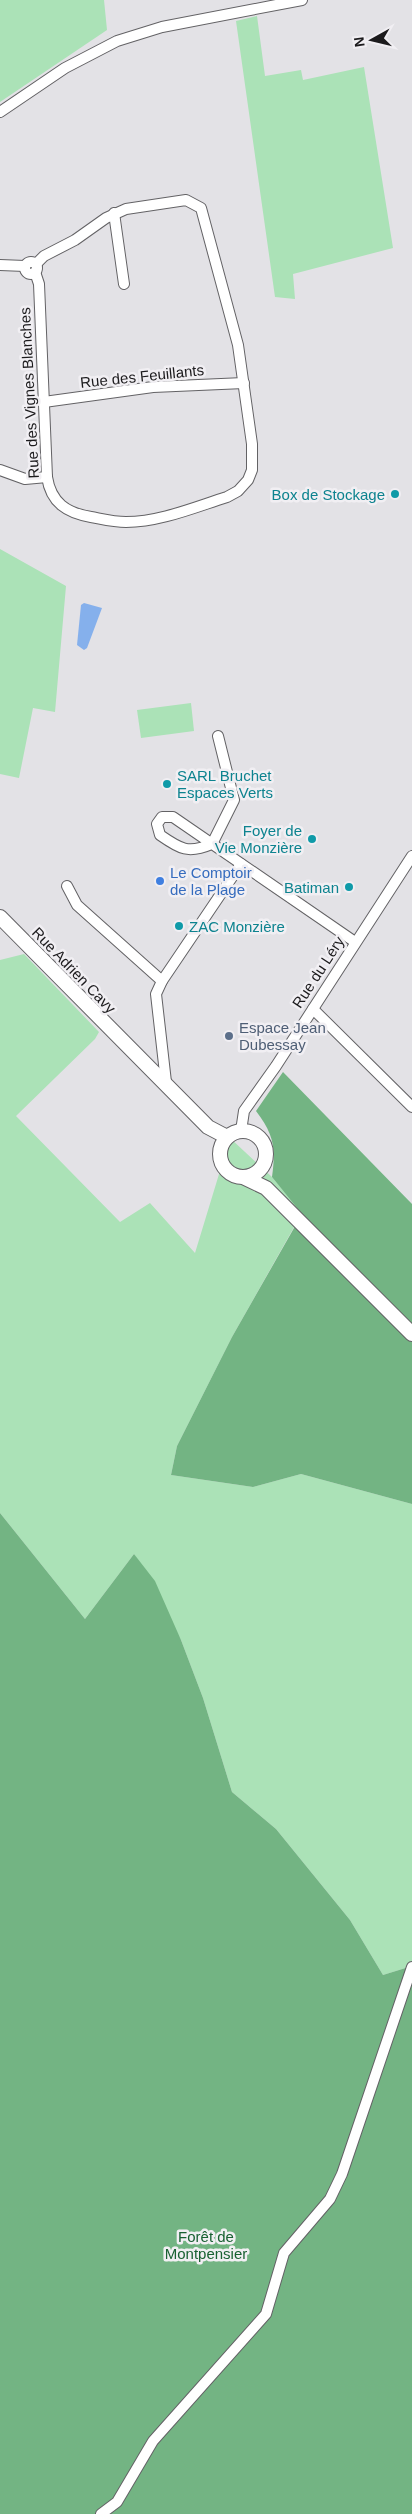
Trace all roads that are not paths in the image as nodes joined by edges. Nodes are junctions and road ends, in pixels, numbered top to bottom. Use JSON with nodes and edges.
{"nodes":[{"id":1,"x":302,"y":0,"type":"edge"},
{"id":2,"x":0,"y":112,"type":"edge"},
{"id":3,"x":114,"y":213,"type":"junction"},
{"id":4,"x":0,"y":265,"type":"edge"},
{"id":5,"x":35,"y":268,"type":"junction"},
{"id":6,"x":124,"y":284,"type":"dead end"},
{"id":7,"x":244,"y":382,"type":"junction"},
{"id":8,"x":44,"y":402,"type":"junction"},
{"id":9,"x":0,"y":470,"type":"edge"},
{"id":10,"x":47,"y":477,"type":"junction"},
{"id":11,"x":218,"y":736,"type":"dead end"},
{"id":12,"x":212,"y":844,"type":"junction"},
{"id":13,"x":412,"y":856,"type":"edge"},
{"id":14,"x":240,"y":864,"type":"junction"},
{"id":15,"x":67,"y":886,"type":"dead end"},
{"id":16,"x":0,"y":917,"type":"edge"},
{"id":17,"x":355,"y":942,"type":"junction"},
{"id":18,"x":162,"y":982,"type":"junction"},
{"id":19,"x":313,"y":1008,"type":"junction"},
{"id":20,"x":126,"y":1045,"type":"junction"},
{"id":21,"x":162,"y":1055,"type":"junction"},
{"id":22,"x":148,"y":1064,"type":"junction"},
{"id":23,"x":166,"y":1082,"type":"junction"},
{"id":24,"x":412,"y":1107,"type":"edge"},
{"id":25,"x":241,"y":1131,"type":"junction"},
{"id":26,"x":227,"y":1137,"type":"junction"},
{"id":27,"x":220,"y":1152,"type":"junction"},
{"id":28,"x":260,"y":1170,"type":"junction"},
{"id":29,"x":245,"y":1178,"type":"junction"},
{"id":30,"x":266,"y":1188,"type":"junction"},
{"id":31,"x":412,"y":1334,"type":"edge"},
{"id":32,"x":412,"y":1967,"type":"edge"},
{"id":33,"x":101,"y":2514,"type":"edge"}],
"edges":[{"from":1,"to":2,"type":"street"},
{"from":3,"to":5,"type":"street","name":"Rue des Vignes Blanches"},
{"from":3,"to":6,"type":"street"},
{"from":3,"to":7,"type":"street","name":"Rue des Vignes Blanches"},
{"from":4,"to":5,"type":"street"},
{"from":5,"to":8,"type":"street","name":"Rue des Vignes Blanches"},
{"from":7,"to":8,"type":"street","name":"Rue des Feuillants"},
{"from":7,"to":10,"type":"street","name":"Rue des Vignes Blanches"},
{"from":8,"to":10,"type":"street","name":"Rue des Vignes Blanches"},
{"from":9,"to":10,"type":"street"},
{"from":11,"to":12,"type":"street"},
{"from":12,"to":12,"type":"street"},
{"from":12,"to":14,"type":"street"},
{"from":13,"to":17,"type":"street","name":"Rue du Léry"},
{"from":14,"to":17,"type":"street"},
{"from":14,"to":18,"type":"street"},
{"from":15,"to":18,"type":"street"},
{"from":16,"to":20,"type":"main road","name":"Rue Adrien Cavy"},
{"from":17,"to":19,"type":"street","name":"Rue du Léry"},
{"from":18,"to":21,"type":"street"},
{"from":19,"to":24,"type":"street"},
{"from":19,"to":25,"type":"street","name":"Rue du Léry"},
{"from":20,"to":22,"type":"main road","name":"Rue Adrien Cavy"},
{"from":20,"to":27,"type":"main road","name":"Rue Adrien Cavy"},
{"from":21,"to":22,"type":"street"},
{"from":21,"to":23,"type":"street"},
{"from":22,"to":23,"type":"main road","name":"Rue Adrien Cavy"},
{"from":23,"to":26,"type":"main road","name":"Rue Adrien Cavy"},
{"from":25,"to":26,"type":"main road"},
{"from":25,"to":28,"type":"main road"},
{"from":26,"to":27,"type":"main road"},
{"from":27,"to":29,"type":"main road"},
{"from":28,"to":29,"type":"main road"},
{"from":28,"to":30,"type":"main road"},
{"from":29,"to":30,"type":"main road"},
{"from":30,"to":31,"type":"main road"},
{"from":32,"to":33,"type":"street"}]}
